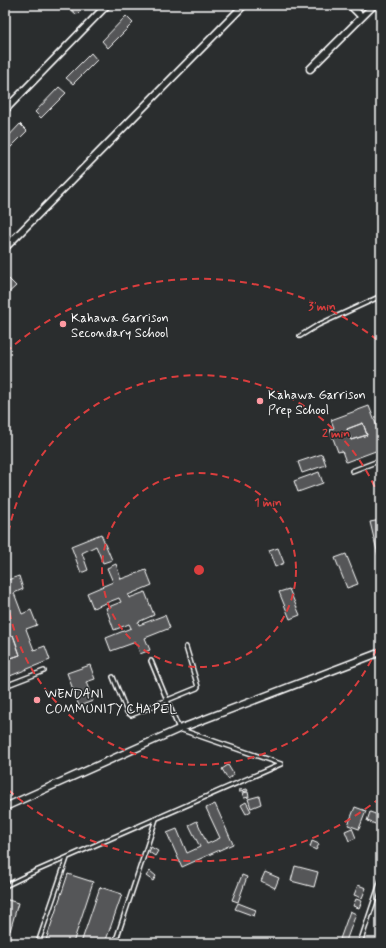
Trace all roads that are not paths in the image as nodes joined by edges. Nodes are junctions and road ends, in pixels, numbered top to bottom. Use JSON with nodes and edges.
{"nodes":[{"id":1,"x":106,"y":5,"type":"edge"},
{"id":2,"x":244,"y":5,"type":"edge"},
{"id":3,"x":350,"y":5,"type":"edge"},
{"id":4,"x":374,"y":5,"type":"edge"},
{"id":5,"x":362,"y":17,"type":"junction"},
{"id":6,"x":310,"y":69,"type":"dead end"},
{"id":7,"x":5,"y":110,"type":"edge"},
{"id":8,"x":5,"y":248,"type":"edge"},
{"id":9,"x":381,"y":296,"type":"edge"},
{"id":10,"x":300,"y":336,"type":"dead end"},
{"id":11,"x":381,"y":460,"type":"edge"},
{"id":12,"x":352,"y":471,"type":"dead end"},
{"id":13,"x":186,"y":647,"type":"dead end"},
{"id":14,"x":381,"y":652,"type":"edge"},
{"id":15,"x":151,"y":661,"type":"dead end"},
{"id":16,"x":44,"y":671,"type":"dead end"},
{"id":17,"x":113,"y":677,"type":"dead end"},
{"id":18,"x":5,"y":686,"type":"edge"},
{"id":19,"x":168,"y":701,"type":"junction"},
{"id":20,"x":180,"y":729,"type":"junction"},
{"id":21,"x":5,"y":807,"type":"edge"},
{"id":22,"x":156,"y":818,"type":"junction"},
{"id":23,"x":67,"y":857,"type":"junction"},
{"id":24,"x":381,"y":880,"type":"edge"},
{"id":25,"x":5,"y":886,"type":"edge"},
{"id":26,"x":38,"y":943,"type":"edge"},
{"id":27,"x":115,"y":943,"type":"edge"},
{"id":28,"x":360,"y":943,"type":"edge"}],
"edges":[{"from":1,"to":7,"type":"street"},
{"from":2,"to":8,"type":"street"},
{"from":3,"to":5,"type":"street"},
{"from":4,"to":5,"type":"street"},
{"from":5,"to":6,"type":"street"},
{"from":9,"to":10,"type":"lane"},
{"from":11,"to":12,"type":"lane"},
{"from":13,"to":19,"type":"lane"},
{"from":14,"to":20,"type":"street"},
{"from":15,"to":19,"type":"lane"},
{"from":16,"to":18,"type":"lane"},
{"from":17,"to":19,"type":"lane"},
{"from":19,"to":20,"type":"lane"},
{"from":20,"to":21,"type":"street"},
{"from":20,"to":22,"type":"lane"},
{"from":22,"to":23,"type":"lane"},
{"from":22,"to":27,"type":"lane"},
{"from":23,"to":25,"type":"lane"},
{"from":23,"to":26,"type":"lane"},
{"from":24,"to":28,"type":"lane"}]}
